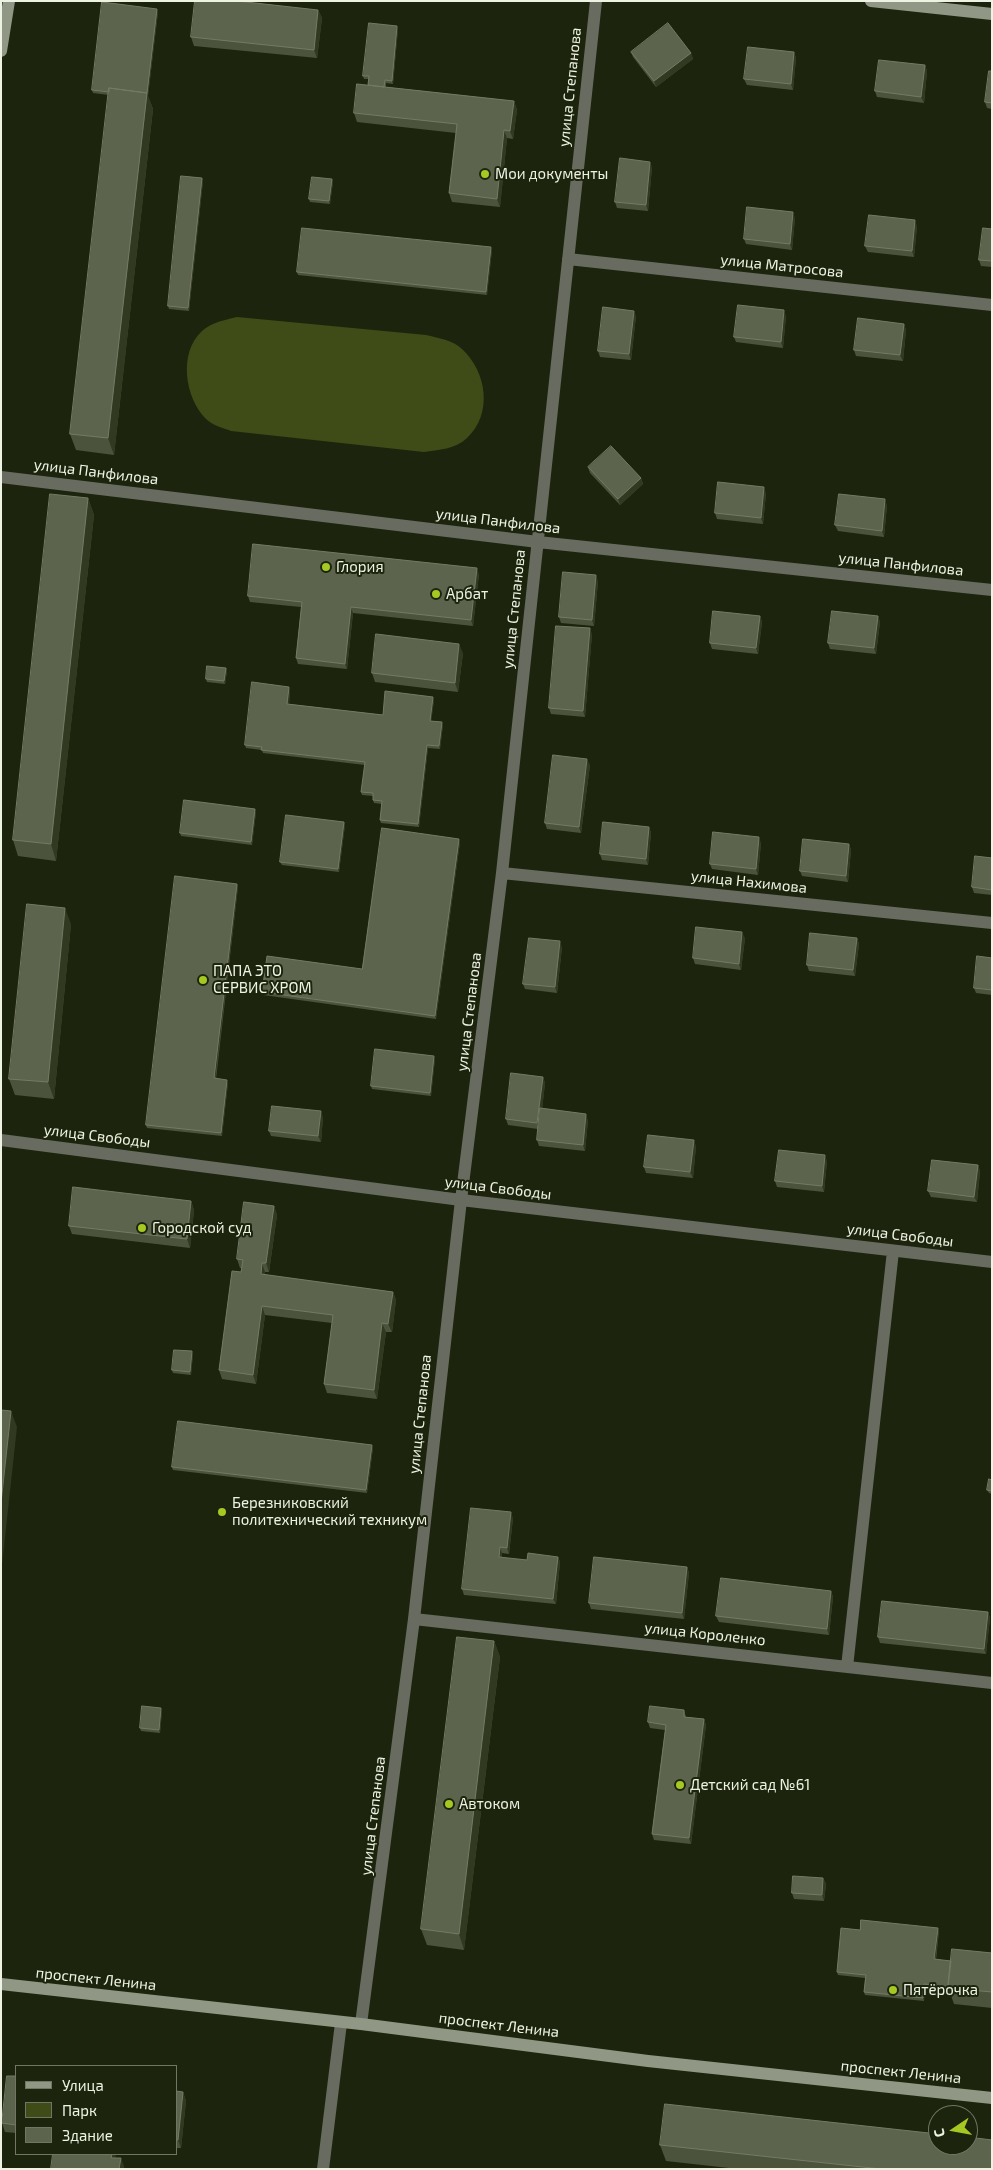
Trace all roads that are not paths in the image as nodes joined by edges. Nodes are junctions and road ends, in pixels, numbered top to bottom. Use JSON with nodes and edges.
{"nodes":[{"id":1,"x":9,"y":1,"type":"edge"},
{"id":2,"x":596,"y":1,"type":"edge"},
{"id":3,"x":871,"y":1,"type":"edge"},
{"id":4,"x":992,"y":14,"type":"edge"},
{"id":5,"x":1,"y":51,"type":"edge"},
{"id":6,"x":568,"y":259,"type":"junction"},
{"id":7,"x":992,"y":305,"type":"edge"},
{"id":8,"x":1,"y":477,"type":"edge"},
{"id":9,"x":538,"y":542,"type":"junction"},
{"id":10,"x":992,"y":590,"type":"edge"},
{"id":11,"x":502,"y":872,"type":"junction"},
{"id":12,"x":992,"y":923,"type":"edge"},
{"id":13,"x":1,"y":1140,"type":"edge"},
{"id":14,"x":461,"y":1200,"type":"junction"},
{"id":15,"x":893,"y":1251,"type":"junction"},
{"id":16,"x":992,"y":1262,"type":"edge"},
{"id":17,"x":414,"y":1619,"type":"junction"},
{"id":18,"x":847,"y":1666,"type":"junction"},
{"id":19,"x":992,"y":1683,"type":"edge"},
{"id":20,"x":1,"y":1984,"type":"edge"},
{"id":21,"x":341,"y":2023,"type":"junction"},
{"id":22,"x":361,"y":2024,"type":"junction"},
{"id":23,"x":992,"y":2098,"type":"edge"},
{"id":24,"x":323,"y":2169,"type":"edge"}],
"edges":[{"from":1,"to":5,"type":"main road"},
{"from":2,"to":6,"type":"street","name":"улица Степанова"},
{"from":3,"to":4,"type":"main road"},
{"from":6,"to":7,"type":"street","name":"улица Матросова"},
{"from":6,"to":9,"type":"street","name":"улица Степанова"},
{"from":8,"to":9,"type":"street","name":"улица Панфилова"},
{"from":9,"to":10,"type":"street","name":"улица Панфилова"},
{"from":9,"to":11,"type":"street","name":"улица Степанова"},
{"from":11,"to":12,"type":"street","name":"улица Нахимова"},
{"from":11,"to":14,"type":"street","name":"улица Степанова"},
{"from":13,"to":14,"type":"street","name":"улица Свободы"},
{"from":14,"to":15,"type":"street","name":"улица Свободы"},
{"from":14,"to":17,"type":"street","name":"улица Степанова"},
{"from":15,"to":16,"type":"street","name":"улица Свободы"},
{"from":15,"to":18,"type":"street"},
{"from":17,"to":18,"type":"street","name":"улица Короленко"},
{"from":17,"to":22,"type":"street","name":"улица Степанова"},
{"from":18,"to":19,"type":"street","name":"улица Короленко"},
{"from":20,"to":21,"type":"main road","name":"проспект Ленина"},
{"from":21,"to":22,"type":"main road","name":"проспект Ленина"},
{"from":21,"to":24,"type":"street"},
{"from":22,"to":23,"type":"main road","name":"проспект Ленина"}]}
